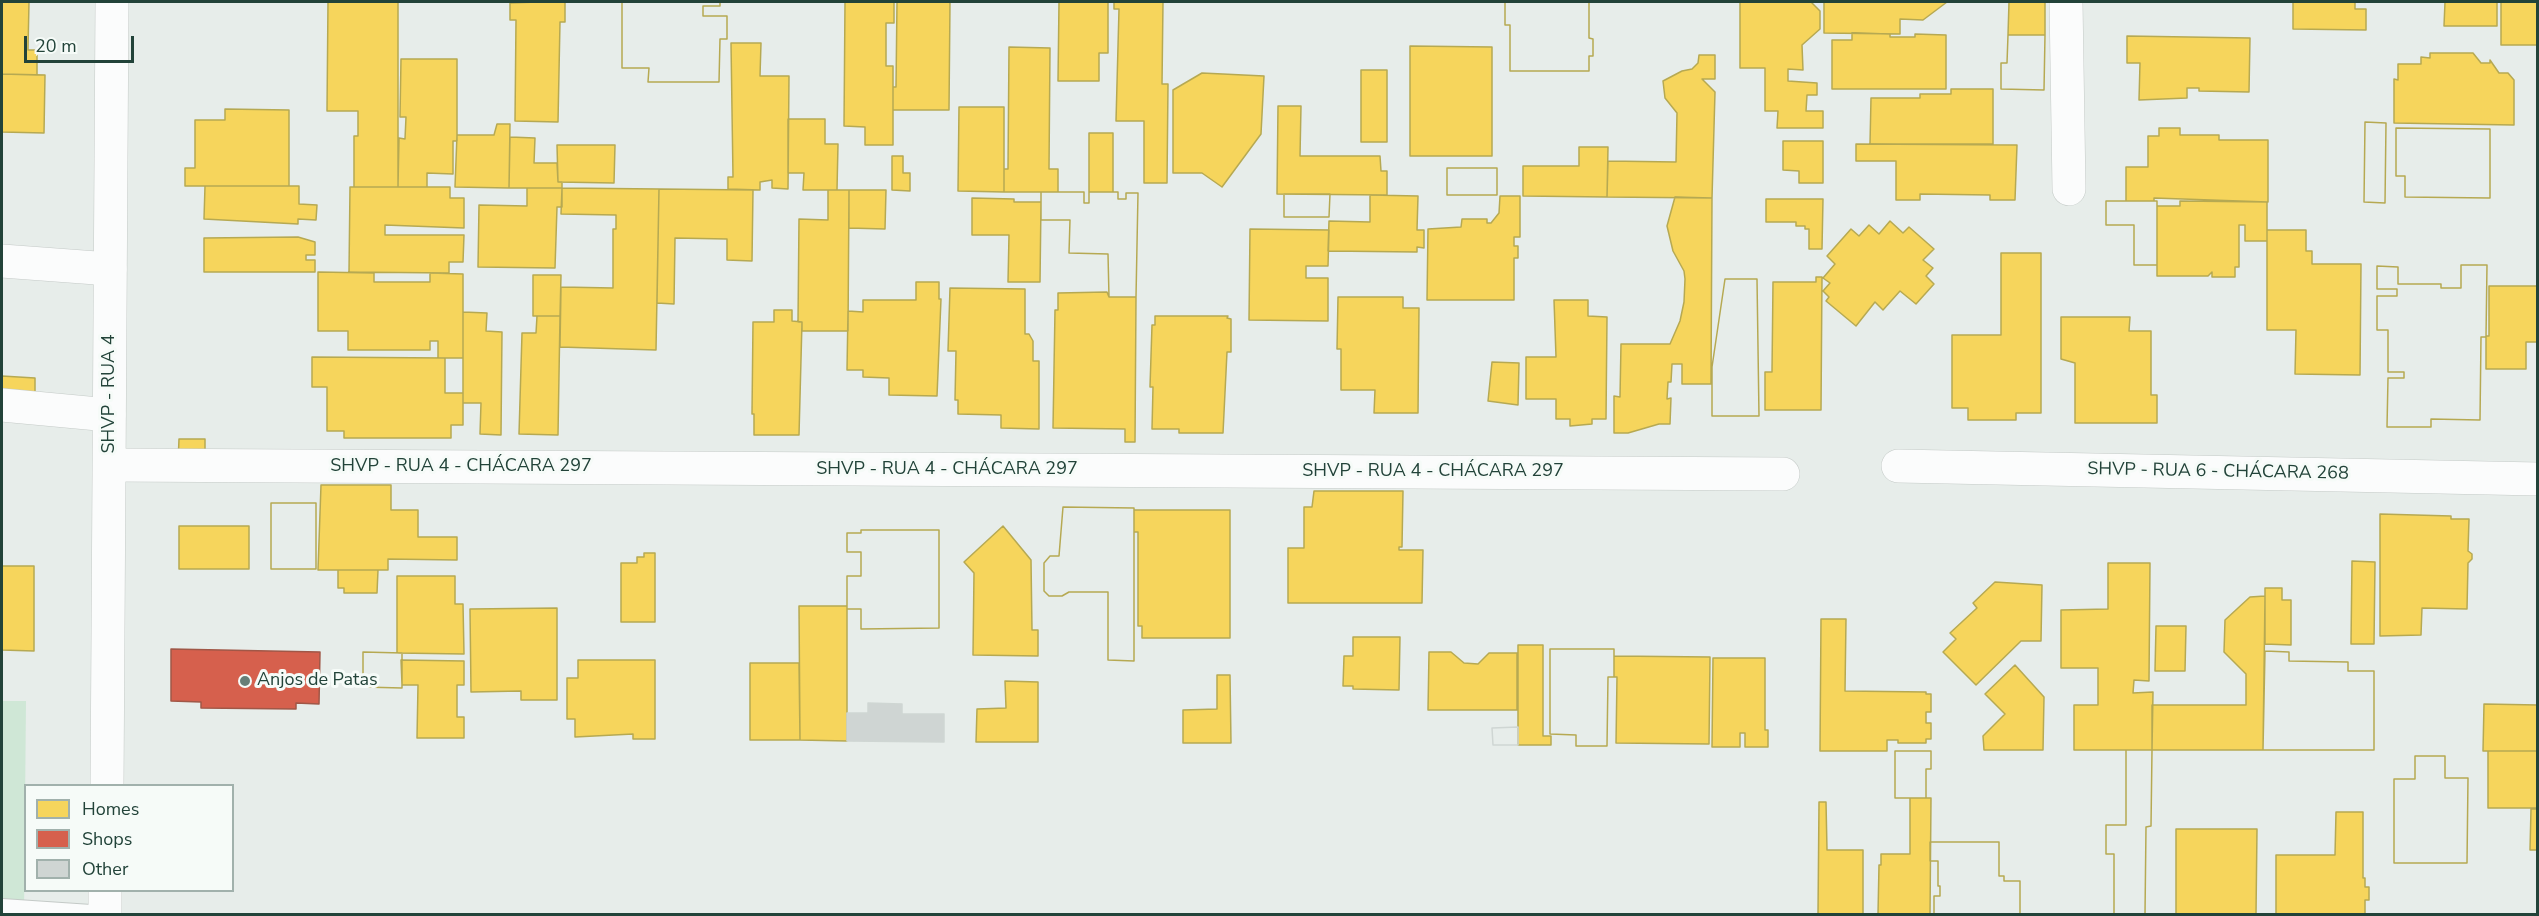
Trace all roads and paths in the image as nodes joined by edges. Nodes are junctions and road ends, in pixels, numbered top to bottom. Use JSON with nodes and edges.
{"nodes":[{"id":1,"x":112,"y":2,"type":"edge"},
{"id":2,"x":2066,"y":2,"type":"edge"},
{"id":3,"x":2069,"y":189,"type":"dead end"},
{"id":4,"x":2,"y":261,"type":"edge"},
{"id":5,"x":110,"y":269,"type":"junction"},
{"id":6,"x":2,"y":405,"type":"edge"},
{"id":7,"x":109,"y":415,"type":"junction"},
{"id":8,"x":110,"y":465,"type":"junction"},
{"id":9,"x":1898,"y":466,"type":"dead end"},
{"id":10,"x":1783,"y":474,"type":"dead end"},
{"id":11,"x":2538,"y":479,"type":"edge"},
{"id":12,"x":106,"y":784,"type":"edge"},
{"id":13,"x":105,"y":892,"type":"edge"},
{"id":14,"x":2,"y":908,"type":"edge"},
{"id":15,"x":91,"y":915,"type":"edge"},
{"id":16,"x":105,"y":915,"type":"edge"}],
"edges":[{"from":1,"to":5,"type":"street","name":"SHVP - RUA 4"},
{"from":2,"to":3,"type":"street"},
{"from":4,"to":5,"type":"street"},
{"from":5,"to":7,"type":"street","name":"SHVP - RUA 4"},
{"from":6,"to":7,"type":"street"},
{"from":7,"to":8,"type":"street","name":"SHVP - RUA 4"},
{"from":8,"to":10,"type":"street","name":"SHVP - RUA 4 - CHÁCARA 297"},
{"from":8,"to":12,"type":"street","name":"SHVP - RUA 4"},
{"from":9,"to":11,"type":"street","name":"SHVP - RUA 6 - CHÁCARA 268"},
{"from":13,"to":16,"type":"street"},
{"from":14,"to":15,"type":"lane"}]}
